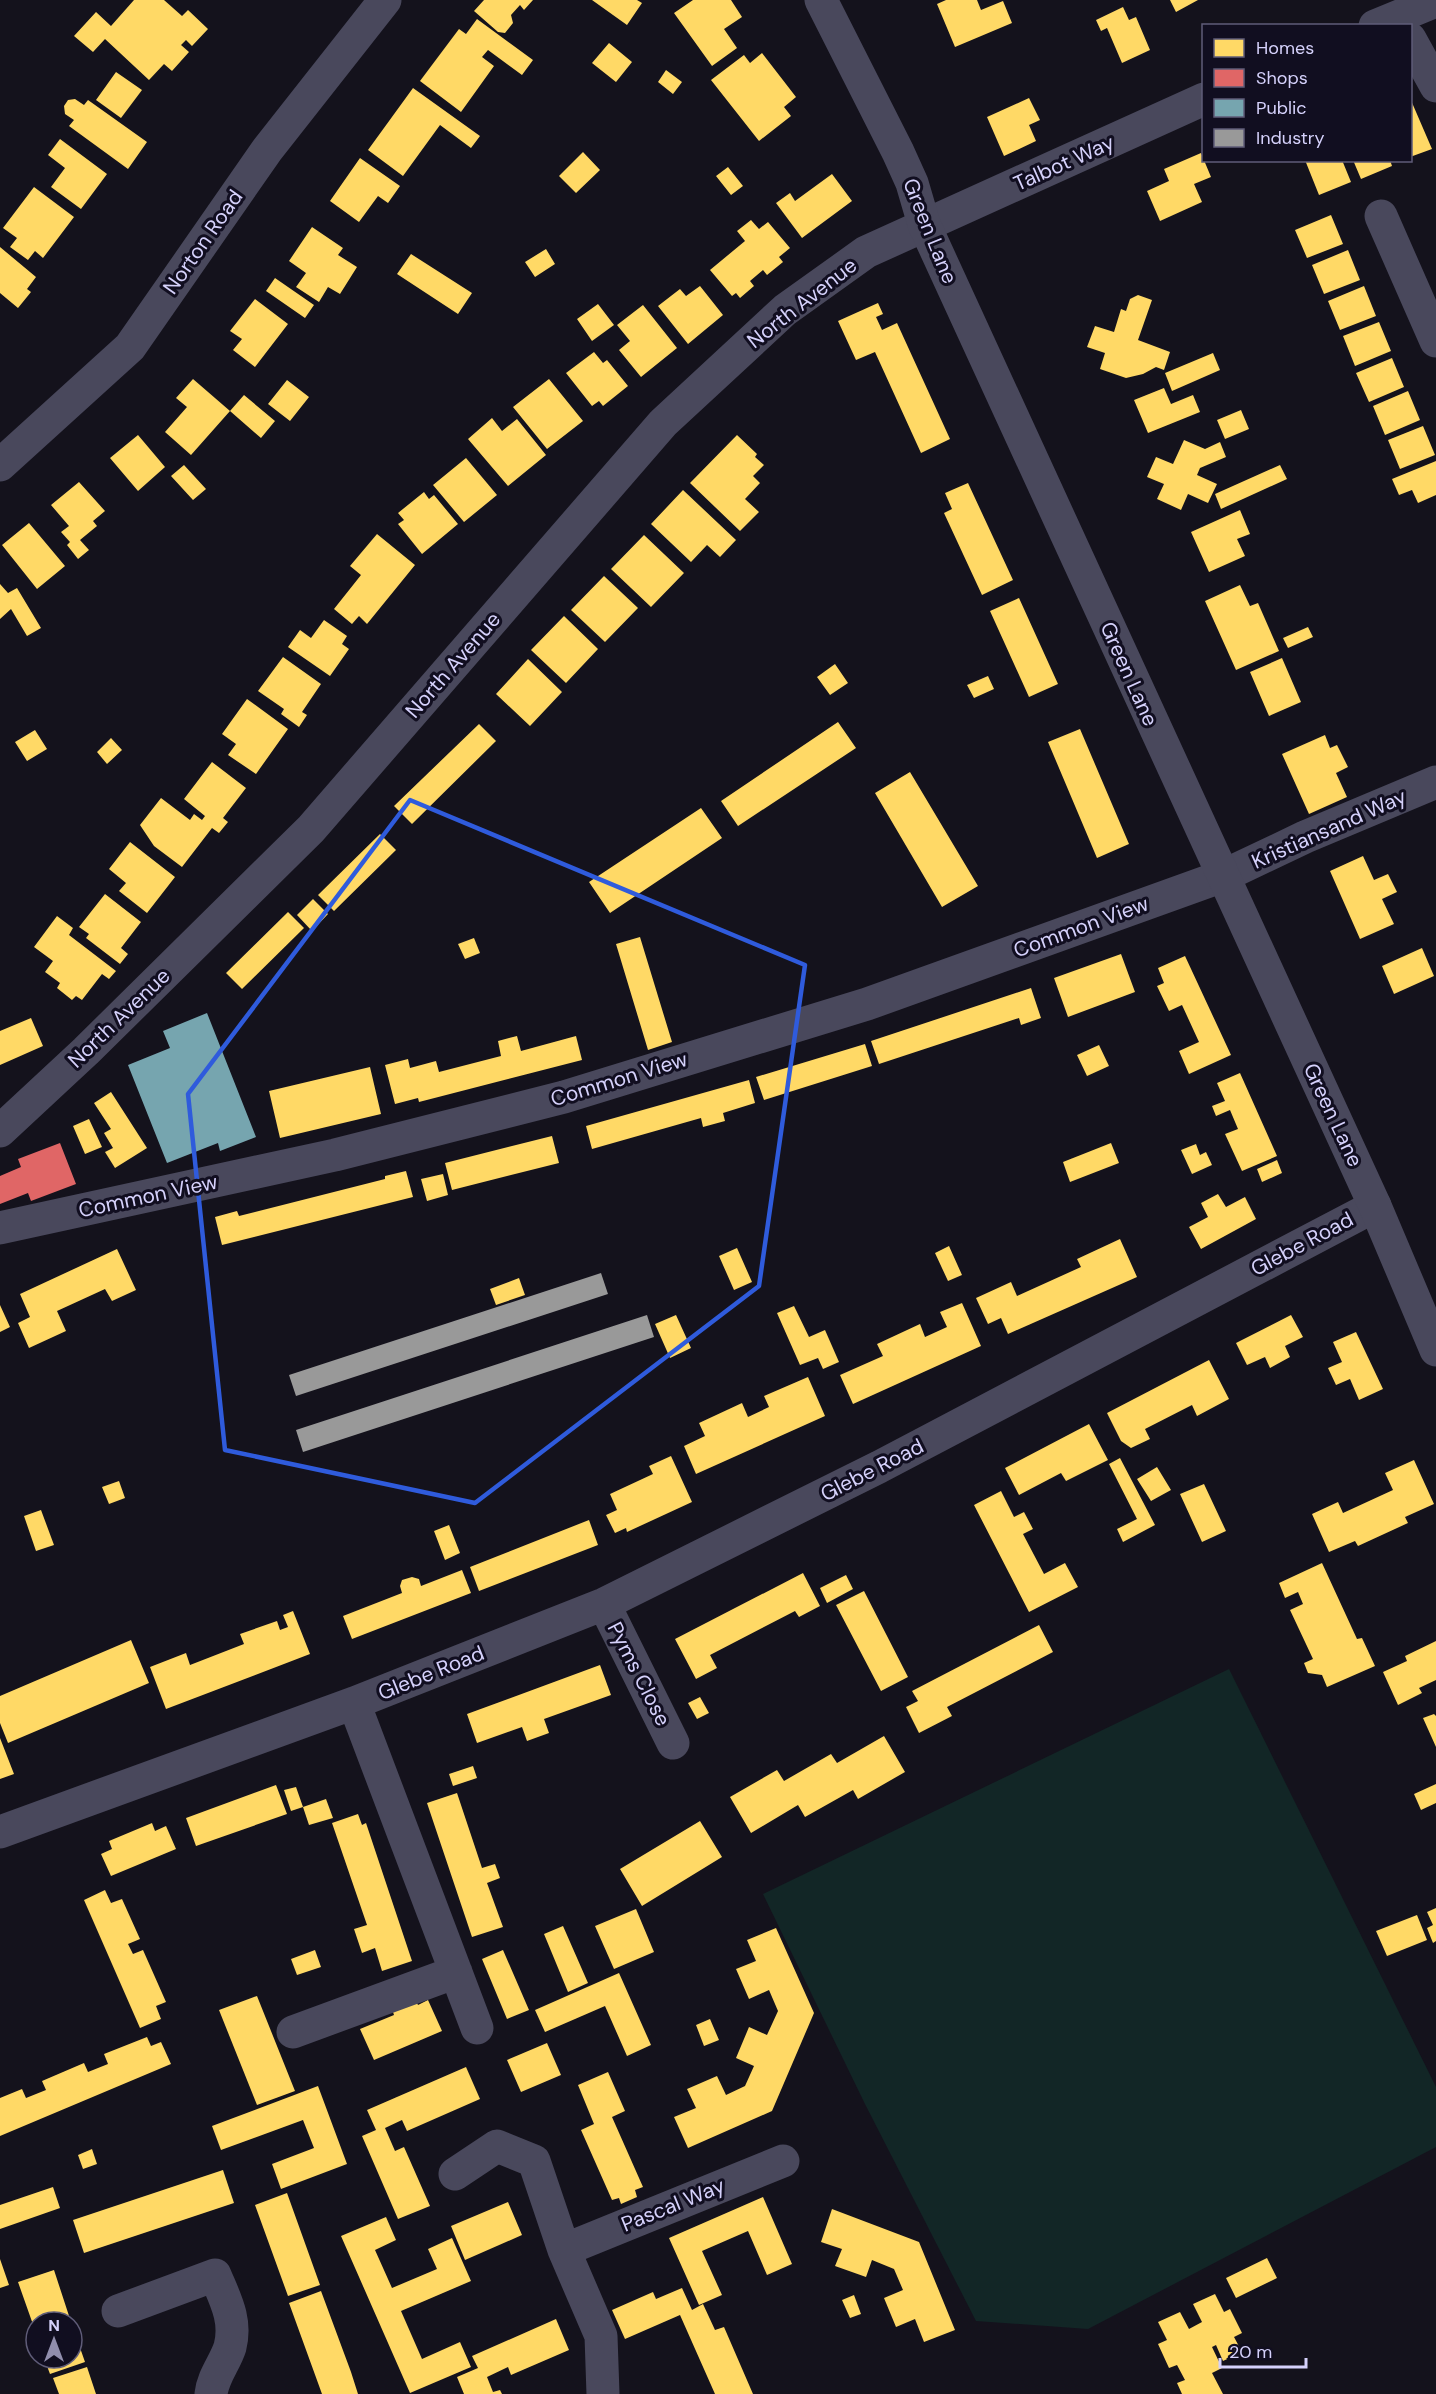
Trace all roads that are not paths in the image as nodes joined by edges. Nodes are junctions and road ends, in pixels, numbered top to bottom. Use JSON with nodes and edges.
{"nodes":[{"id":1,"x":385,"y":0,"type":"edge"},
{"id":2,"x":821,"y":0,"type":"edge"},
{"id":3,"x":1436,"y":1,"type":"edge"},
{"id":4,"x":1395,"y":21,"type":"edge"},
{"id":5,"x":1412,"y":48,"type":"edge"},
{"id":6,"x":1436,"y":86,"type":"edge"},
{"id":7,"x":1202,"y":99,"type":"edge"},
{"id":8,"x":1381,"y":216,"type":"dead end"},
{"id":9,"x":924,"y":224,"type":"junction"},
{"id":10,"x":1436,"y":341,"type":"edge"},
{"id":11,"x":0,"y":465,"type":"edge"},
{"id":12,"x":1436,"y":782,"type":"edge"},
{"id":13,"x":1223,"y":876,"type":"junction"},
{"id":14,"x":0,"y":1131,"type":"edge"},
{"id":15,"x":1375,"y":1206,"type":"junction"},
{"id":16,"x":0,"y":1228,"type":"edge"},
{"id":17,"x":1436,"y":1350,"type":"edge"},
{"id":18,"x":604,"y":1604,"type":"junction"},
{"id":19,"x":354,"y":1703,"type":"junction"},
{"id":20,"x":673,"y":1743,"type":"dead end"},
{"id":21,"x":0,"y":1832,"type":"edge"},
{"id":22,"x":456,"y":1972,"type":"junction"},
{"id":23,"x":477,"y":2028,"type":"dead end"},
{"id":24,"x":293,"y":2032,"type":"dead end"},
{"id":25,"x":783,"y":2161,"type":"dead end"},
{"id":26,"x":455,"y":2174,"type":"dead end"},
{"id":27,"x":564,"y":2250,"type":"junction"},
{"id":28,"x":118,"y":2311,"type":"dead end"},
{"id":29,"x":211,"y":2394,"type":"edge"},
{"id":30,"x":603,"y":2394,"type":"edge"}],
"edges":[{"from":1,"to":11,"type":"street","name":"Norton Road"},
{"from":2,"to":9,"type":"street","name":"Green Lane"},
{"from":3,"to":4,"type":"street"},
{"from":5,"to":6,"type":"street"},
{"from":7,"to":9,"type":"street","name":"Talbot Way"},
{"from":8,"to":10,"type":"street"},
{"from":9,"to":13,"type":"street","name":"Green Lane"},
{"from":9,"to":14,"type":"street","name":"North Avenue"},
{"from":12,"to":13,"type":"street","name":"Kristiansand Way"},
{"from":13,"to":15,"type":"street","name":"Green Lane"},
{"from":13,"to":16,"type":"street","name":"Common View"},
{"from":15,"to":17,"type":"street","name":"Green Lane"},
{"from":15,"to":18,"type":"street","name":"Glebe Road"},
{"from":18,"to":19,"type":"street","name":"Glebe Road"},
{"from":18,"to":20,"type":"street","name":"Pyms Close"},
{"from":19,"to":21,"type":"street","name":"Glebe Road"},
{"from":19,"to":22,"type":"street","name":"Glebe Road"},
{"from":22,"to":23,"type":"street","name":"Glebe Road"},
{"from":22,"to":24,"type":"street"},
{"from":25,"to":27,"type":"street","name":"Pascal Way"},
{"from":26,"to":27,"type":"street"},
{"from":27,"to":30,"type":"street"},
{"from":28,"to":29,"type":"street"}]}
